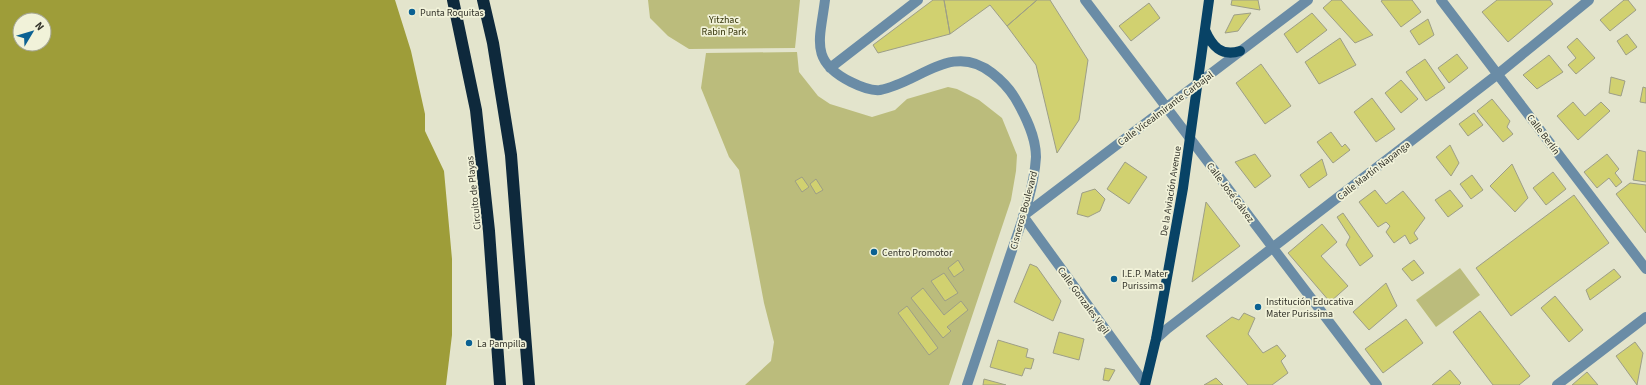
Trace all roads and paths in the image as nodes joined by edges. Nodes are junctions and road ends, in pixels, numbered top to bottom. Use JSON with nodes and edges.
{"nodes":[{"id":1,"x":453,"y":0,"type":"edge"},
{"id":2,"x":483,"y":0,"type":"edge"},
{"id":3,"x":825,"y":0,"type":"edge"},
{"id":4,"x":918,"y":0,"type":"edge"},
{"id":5,"x":1085,"y":0,"type":"edge"},
{"id":6,"x":1209,"y":0,"type":"edge"},
{"id":7,"x":1308,"y":0,"type":"edge"},
{"id":8,"x":1441,"y":0,"type":"edge"},
{"id":9,"x":1589,"y":0,"type":"edge"},
{"id":10,"x":1205,"y":30,"type":"junction"},
{"id":11,"x":1240,"y":51,"type":"junction"},
{"id":12,"x":830,"y":68,"type":"junction"},
{"id":13,"x":1498,"y":74,"type":"junction"},
{"id":14,"x":1198,"y":82,"type":"junction"},
{"id":15,"x":1166,"y":106,"type":"junction"},
{"id":16,"x":1191,"y":139,"type":"junction"},
{"id":17,"x":1023,"y":216,"type":"junction"},
{"id":18,"x":1272,"y":247,"type":"junction"},
{"id":19,"x":1646,"y":269,"type":"edge"},
{"id":20,"x":1646,"y":317,"type":"edge"},
{"id":21,"x":1156,"y":339,"type":"junction"},
{"id":22,"x":1145,"y":384,"type":"edge"},
{"id":23,"x":500,"y":385,"type":"edge"},
{"id":24,"x":529,"y":385,"type":"edge"},
{"id":25,"x":967,"y":385,"type":"edge"},
{"id":26,"x":1377,"y":385,"type":"edge"},
{"id":27,"x":1557,"y":385,"type":"edge"}],
"edges":[{"from":1,"to":23,"type":"highway","name":"Circuito de Playas"},
{"from":2,"to":24,"type":"highway"},
{"from":3,"to":12,"type":"street","name":"Cisneros Boulevard"},
{"from":4,"to":12,"type":"street"},
{"from":5,"to":15,"type":"street","name":"Calle José Gálvez"},
{"from":6,"to":10,"type":"main road","name":"De la Aviación Avenue"},
{"from":7,"to":11,"type":"street","name":"Calle Vicealmirante Carbajal"},
{"from":8,"to":13,"type":"street","name":"Calle Berlín"},
{"from":9,"to":13,"type":"street","name":"Calle Martín Napanga"},
{"from":10,"to":11,"type":"main road"},
{"from":10,"to":14,"type":"main road","name":"De la Aviación Avenue"},
{"from":11,"to":14,"type":"street","name":"Calle Vicealmirante Carbajal"},
{"from":12,"to":17,"type":"street","name":"Cisneros Boulevard"},
{"from":13,"to":18,"type":"street","name":"Calle Martín Napanga"},
{"from":13,"to":19,"type":"street","name":"Calle Berlín"},
{"from":14,"to":15,"type":"street","name":"Calle Vicealmirante Carbajal"},
{"from":14,"to":16,"type":"main road","name":"De la Aviación Avenue"},
{"from":15,"to":16,"type":"street","name":"Calle José Gálvez"},
{"from":15,"to":17,"type":"street","name":"Calle Vicealmirante Carbajal"},
{"from":16,"to":18,"type":"street","name":"Calle José Gálvez"},
{"from":16,"to":21,"type":"main road","name":"De la Aviación Avenue"},
{"from":17,"to":22,"type":"street","name":"Calle Gonzales Vigil"},
{"from":17,"to":25,"type":"street","name":"Cisneros Boulevard"},
{"from":18,"to":21,"type":"street","name":"Calle Martín Napanga"},
{"from":18,"to":26,"type":"street","name":"Calle José Gálvez"},
{"from":20,"to":27,"type":"street"},
{"from":21,"to":22,"type":"main road","name":"De la Aviación Avenue"}]}
